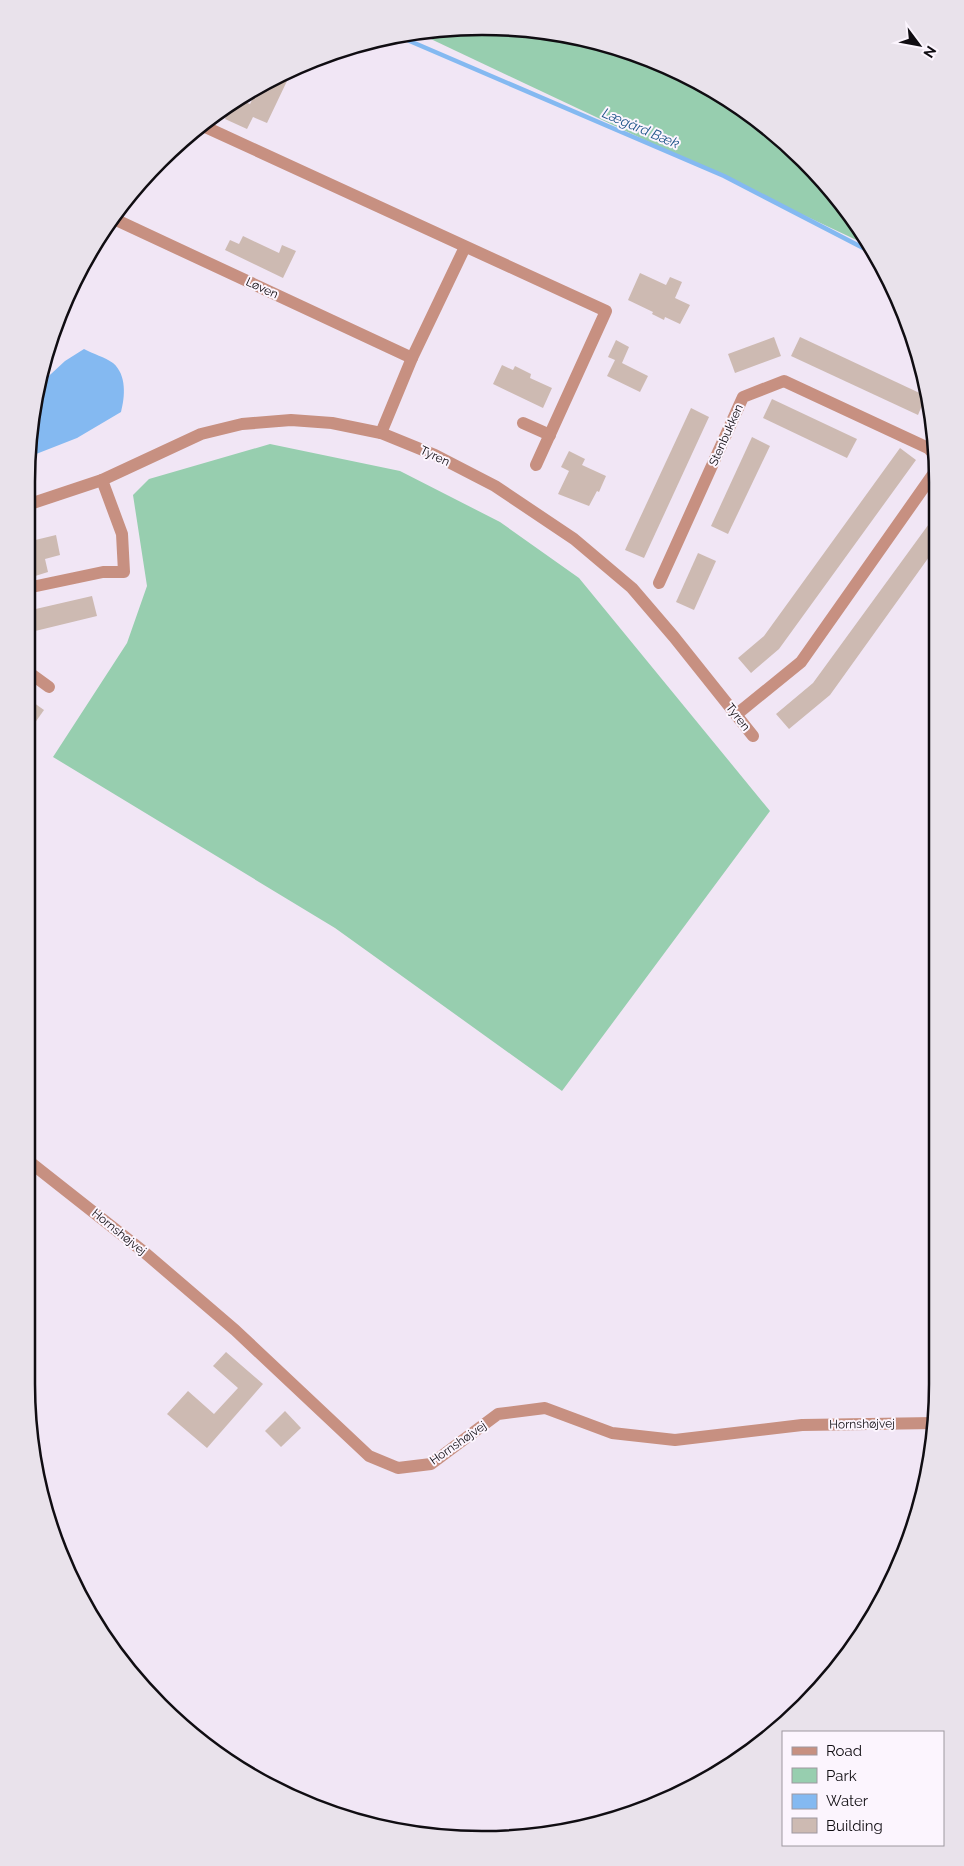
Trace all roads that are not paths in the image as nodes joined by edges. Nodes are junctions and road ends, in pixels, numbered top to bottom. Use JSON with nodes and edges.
{"nodes":[{"id":1,"x":208,"y":128,"type":"edge"},
{"id":2,"x":119,"y":221,"type":"edge"},
{"id":3,"x":465,"y":247,"type":"junction"},
{"id":4,"x":412,"y":358,"type":"junction"},
{"id":5,"x":523,"y":423,"type":"dead end"},
{"id":6,"x":381,"y":433,"type":"junction"},
{"id":7,"x":550,"y":435,"type":"junction"},
{"id":8,"x":927,"y":448,"type":"edge"},
{"id":9,"x":536,"y":465,"type":"dead end"},
{"id":10,"x":102,"y":480,"type":"junction"},
{"id":11,"x":929,"y":480,"type":"edge"},
{"id":12,"x":35,"y":502,"type":"edge"},
{"id":13,"x":659,"y":582,"type":"dead end"},
{"id":14,"x":35,"y":586,"type":"edge"},
{"id":15,"x":35,"y":677,"type":"edge"},
{"id":16,"x":49,"y":687,"type":"dead end"},
{"id":17,"x":737,"y":714,"type":"junction"},
{"id":18,"x":753,"y":736,"type":"dead end"},
{"id":19,"x":35,"y":1166,"type":"edge"},
{"id":20,"x":927,"y":1423,"type":"edge"}],
"edges":[{"from":1,"to":3,"type":"street"},
{"from":2,"to":4,"type":"street","name":"Løven"},
{"from":3,"to":4,"type":"street"},
{"from":3,"to":7,"type":"street"},
{"from":4,"to":6,"type":"street"},
{"from":5,"to":7,"type":"street"},
{"from":6,"to":10,"type":"street","name":"Tyren"},
{"from":6,"to":17,"type":"street","name":"Tyren"},
{"from":7,"to":9,"type":"street"},
{"from":8,"to":13,"type":"street","name":"Stenbukken"},
{"from":10,"to":12,"type":"street","name":"Tyren"},
{"from":10,"to":14,"type":"street"},
{"from":11,"to":17,"type":"street"},
{"from":15,"to":16,"type":"street"},
{"from":17,"to":18,"type":"street","name":"Tyren"},
{"from":19,"to":20,"type":"street","name":"Hornshøjvej"}]}
